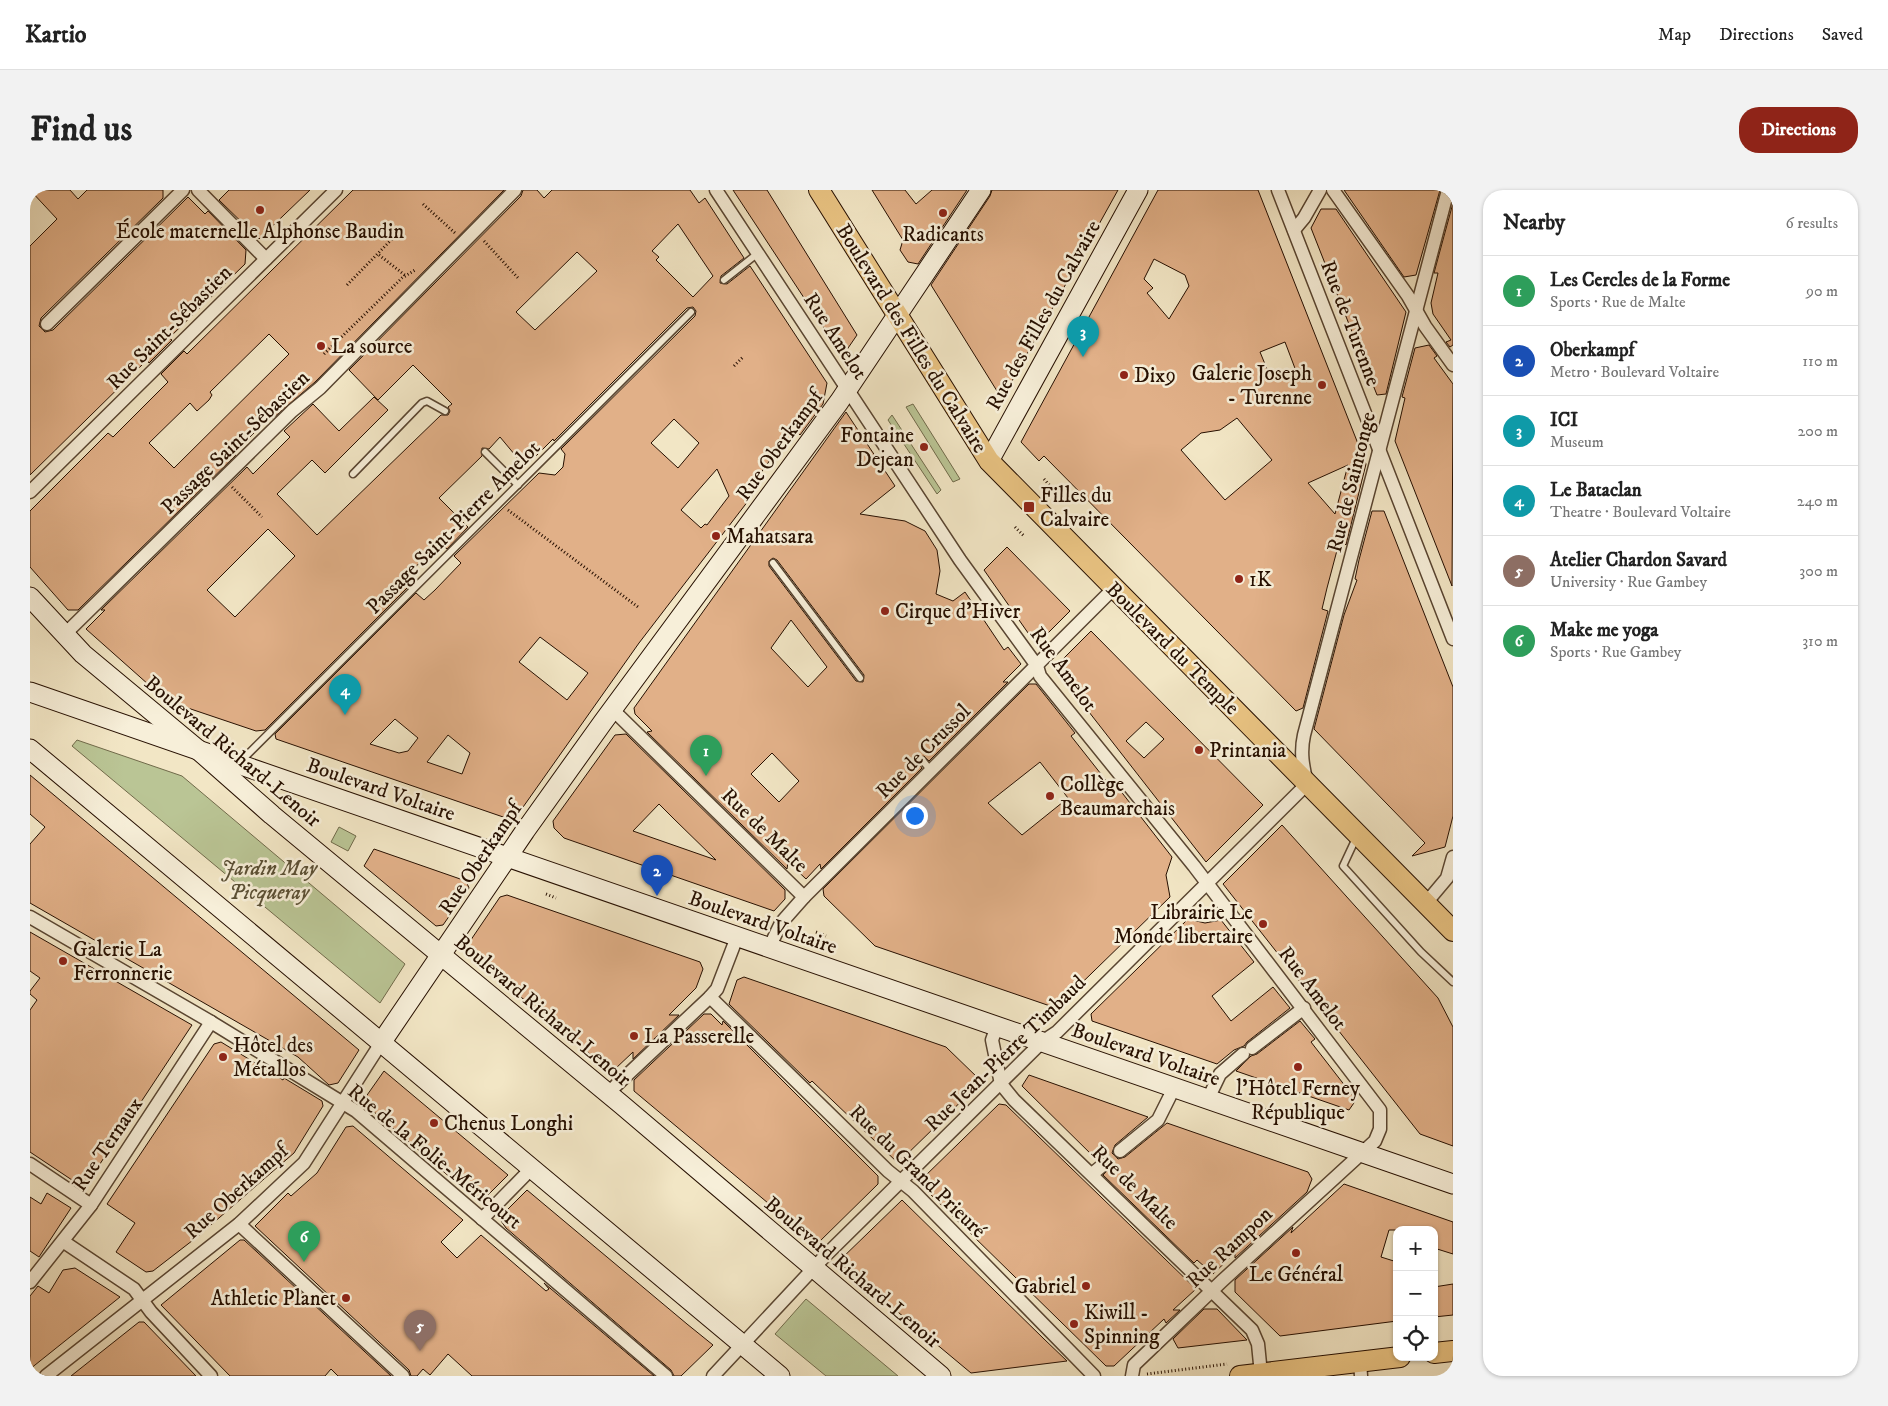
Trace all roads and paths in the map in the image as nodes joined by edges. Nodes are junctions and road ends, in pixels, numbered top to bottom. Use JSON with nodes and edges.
{"nodes":[{"id":1,"x":183,"y":190,"type":"edge"},
{"id":2,"x":198,"y":190,"type":"edge"},
{"id":3,"x":336,"y":190,"type":"edge"},
{"id":4,"x":515,"y":190,"type":"edge"},
{"id":5,"x":716,"y":190,"type":"edge"},
{"id":6,"x":819,"y":190,"type":"edge"},
{"id":7,"x":981,"y":190,"type":"edge"},
{"id":8,"x":1138,"y":190,"type":"edge"},
{"id":9,"x":1278,"y":190,"type":"edge"},
{"id":10,"x":1320,"y":190,"type":"edge"},
{"id":11,"x":1333,"y":190,"type":"edge"},
{"id":12,"x":1448,"y":190,"type":"edge"},
{"id":13,"x":423,"y":204,"type":"dead end"},
{"id":14,"x":1294,"y":230,"type":"junction"},
{"id":15,"x":475,"y":232,"type":"junction"},
{"id":16,"x":398,"y":233,"type":"dead end"},
{"id":17,"x":464,"y":242,"type":"junction"},
{"id":18,"x":757,"y":254,"type":"junction"},
{"id":19,"x":379,"y":255,"type":"junction"},
{"id":20,"x":266,"y":259,"type":"junction"},
{"id":21,"x":419,"y":267,"type":"dead end"},
{"id":22,"x":406,"y":276,"type":"junction"},
{"id":23,"x":519,"y":279,"type":"dead end"},
{"id":24,"x":724,"y":280,"type":"dead end"},
{"id":25,"x":347,"y":285,"type":"dead end"},
{"id":26,"x":691,"y":312,"type":"dead end"},
{"id":27,"x":1417,"y":312,"type":"junction"},
{"id":28,"x":897,"y":313,"type":"junction"},
{"id":29,"x":47,"y":324,"type":"dead end"},
{"id":30,"x":324,"y":354,"type":"dead end"},
{"id":31,"x":743,"y":357,"type":"dead end"},
{"id":32,"x":1453,"y":365,"type":"edge"},
{"id":33,"x":734,"y":366,"type":"dead end"},
{"id":34,"x":848,"y":388,"type":"junction"},
{"id":35,"x":445,"y":411,"type":"dead end"},
{"id":36,"x":1380,"y":451,"type":"junction"},
{"id":37,"x":485,"y":452,"type":"dead end"},
{"id":38,"x":988,"y":461,"type":"junction"},
{"id":39,"x":353,"y":474,"type":"dead end"},
{"id":40,"x":1044,"y":479,"type":"dead end"},
{"id":41,"x":228,"y":483,"type":"dead end"},
{"id":42,"x":518,"y":485,"type":"junction"},
{"id":43,"x":1051,"y":487,"type":"dead end"},
{"id":44,"x":30,"y":492,"type":"edge"},
{"id":45,"x":504,"y":506,"type":"dead end"},
{"id":46,"x":262,"y":518,"type":"dead end"},
{"id":47,"x":1015,"y":527,"type":"dead end"},
{"id":48,"x":1024,"y":536,"type":"dead end"},
{"id":49,"x":773,"y":563,"type":"dead end"},
{"id":50,"x":1113,"y":589,"type":"junction"},
{"id":51,"x":30,"y":597,"type":"edge"},
{"id":52,"x":638,"y":606,"type":"dead end"},
{"id":53,"x":64,"y":635,"type":"junction"},
{"id":54,"x":1453,"y":639,"type":"edge"},
{"id":55,"x":1037,"y":666,"type":"junction"},
{"id":56,"x":860,"y":678,"type":"dead end"},
{"id":57,"x":30,"y":692,"type":"edge"},
{"id":58,"x":612,"y":709,"type":"junction"},
{"id":59,"x":196,"y":748,"type":"junction"},
{"id":60,"x":30,"y":749,"type":"edge"},
{"id":61,"x":239,"y":764,"type":"junction"},
{"id":62,"x":1307,"y":784,"type":"junction"},
{"id":63,"x":1357,"y":835,"type":"junction"},
{"id":64,"x":508,"y":857,"type":"junction"},
{"id":65,"x":1453,"y":857,"type":"edge"},
{"id":66,"x":1206,"y":882,"type":"junction"},
{"id":67,"x":546,"y":894,"type":"dead end"},
{"id":68,"x":804,"y":897,"type":"junction"},
{"id":69,"x":556,"y":898,"type":"dead end"},
{"id":70,"x":1426,"y":903,"type":"junction"},
{"id":71,"x":30,"y":917,"type":"edge"},
{"id":72,"x":1453,"y":931,"type":"edge"},
{"id":73,"x":816,"y":932,"type":"dead end"},
{"id":74,"x":826,"y":936,"type":"dead end"},
{"id":75,"x":737,"y":937,"type":"junction"},
{"id":76,"x":769,"y":948,"type":"junction"},
{"id":77,"x":440,"y":954,"type":"junction"},
{"id":78,"x":1453,"y":982,"type":"edge"},
{"id":79,"x":710,"y":997,"type":"junction"},
{"id":80,"x":1304,"y":1008,"type":"junction"},
{"id":81,"x":211,"y":1022,"type":"junction"},
{"id":82,"x":997,"y":1026,"type":"junction"},
{"id":83,"x":381,"y":1042,"type":"junction"},
{"id":84,"x":1042,"y":1042,"type":"junction"},
{"id":85,"x":1001,"y":1084,"type":"junction"},
{"id":86,"x":1174,"y":1088,"type":"junction"},
{"id":87,"x":608,"y":1093,"type":"junction"},
{"id":88,"x":1208,"y":1099,"type":"junction"},
{"id":89,"x":343,"y":1102,"type":"junction"},
{"id":90,"x":1120,"y":1151,"type":"tunnel mouth"},
{"id":91,"x":1361,"y":1153,"type":"junction"},
{"id":92,"x":30,"y":1164,"type":"edge"},
{"id":93,"x":1103,"y":1165,"type":"tunnel mouth"},
{"id":94,"x":531,"y":1169,"type":"junction"},
{"id":95,"x":1092,"y":1174,"type":"junction"},
{"id":96,"x":901,"y":1181,"type":"junction"},
{"id":97,"x":1453,"y":1184,"type":"edge"},
{"id":98,"x":91,"y":1205,"type":"junction"},
{"id":99,"x":482,"y":1218,"type":"junction"},
{"id":100,"x":239,"y":1224,"type":"junction"},
{"id":101,"x":64,"y":1242,"type":"junction"},
{"id":102,"x":810,"y":1272,"type":"junction"},
{"id":103,"x":32,"y":1275,"type":"edge"},
{"id":104,"x":1213,"y":1290,"type":"junction"},
{"id":105,"x":142,"y":1300,"type":"junction"},
{"id":106,"x":742,"y":1345,"type":"junction"},
{"id":107,"x":1453,"y":1351,"type":"edge"},
{"id":108,"x":1438,"y":1353,"type":"edge"},
{"id":109,"x":1393,"y":1359,"type":"edge"},
{"id":110,"x":1361,"y":1369,"type":"edge"},
{"id":111,"x":1238,"y":1370,"type":"edge"},
{"id":112,"x":1151,"y":1373,"type":"dead end"},
{"id":113,"x":1261,"y":1374,"type":"junction"},
{"id":114,"x":46,"y":1376,"type":"edge"},
{"id":115,"x":211,"y":1376,"type":"edge"},
{"id":116,"x":403,"y":1376,"type":"edge"},
{"id":117,"x":666,"y":1376,"type":"edge"},
{"id":118,"x":713,"y":1376,"type":"edge"},
{"id":119,"x":780,"y":1376,"type":"edge"},
{"id":120,"x":941,"y":1376,"type":"edge"},
{"id":121,"x":1094,"y":1376,"type":"edge"},
{"id":122,"x":1132,"y":1376,"type":"edge"}],
"edges":[{"from":1,"to":29,"type":"street"},
{"from":2,"to":20,"type":"street"},
{"from":3,"to":20,"type":"street","name":"Rue Saint-Sébastien"},
{"from":4,"to":15,"type":"street","name":"Passage Saint-Sébastien"},
{"from":5,"to":18,"type":"street","name":"Rue Amelot"},
{"from":6,"to":28,"type":"main road","name":"Boulevard des Filles du Calvaire"},
{"from":7,"to":28,"type":"street","name":"Rue Oberkampf"},
{"from":8,"to":38,"type":"street","name":"Rue des Filles du Calvaire"},
{"from":9,"to":14,"type":"street","name":"Rue de Turenne"},
{"from":10,"to":14,"type":"street"},
{"from":11,"to":27,"type":"street"},
{"from":12,"to":27,"type":"street","name":"Rue de Saintonge"},
{"from":13,"to":17,"type":"path"},
{"from":14,"to":36,"type":"street","name":"Rue de Turenne"},
{"from":15,"to":17,"type":"street","name":"Passage Saint-Sébastien"},
{"from":15,"to":23,"type":"path"},
{"from":16,"to":19,"type":"path"},
{"from":17,"to":53,"type":"street","name":"Passage Saint-Sébastien"},
{"from":18,"to":24,"type":"lane"},
{"from":18,"to":34,"type":"street","name":"Rue Amelot"},
{"from":19,"to":22,"type":"path"},
{"from":19,"to":25,"type":"path"},
{"from":20,"to":44,"type":"street","name":"Rue Saint-Sébastien"},
{"from":21,"to":22,"type":"path"},
{"from":22,"to":30,"type":"path"},
{"from":26,"to":42,"type":"lane","name":"Passage Saint-Pierre Amelot"},
{"from":27,"to":32,"type":"street"},
{"from":27,"to":36,"type":"street","name":"Rue de Saintonge"},
{"from":28,"to":34,"type":"street","name":"Rue Oberkampf"},
{"from":28,"to":38,"type":"main road","name":"Boulevard des Filles du Calvaire"},
{"from":31,"to":33,"type":"path"},
{"from":34,"to":55,"type":"street","name":"Rue Amelot"},
{"from":34,"to":58,"type":"street","name":"Rue Oberkampf"},
{"from":35,"to":39,"type":"lane"},
{"from":36,"to":54,"type":"street","name":"Rue de Turenne"},
{"from":36,"to":62,"type":"street","name":"Rue de Saintonge"},
{"from":37,"to":42,"type":"lane"},
{"from":38,"to":50,"type":"main road","name":"Boulevard du Temple"},
{"from":40,"to":43,"type":"path"},
{"from":41,"to":46,"type":"path"},
{"from":42,"to":61,"type":"lane","name":"Passage Saint-Pierre Amelot"},
{"from":45,"to":52,"type":"path"},
{"from":47,"to":48,"type":"path"},
{"from":49,"to":56,"type":"lane"},
{"from":50,"to":55,"type":"street","name":"Rue de Crussol"},
{"from":50,"to":62,"type":"main road","name":"Boulevard du Temple"},
{"from":51,"to":53,"type":"street","name":"Boulevard Richard-Lenoir"},
{"from":53,"to":59,"type":"street","name":"Boulevard Richard-Lenoir"},
{"from":55,"to":66,"type":"street","name":"Rue Amelot"},
{"from":55,"to":68,"type":"street","name":"Rue de Crussol"},
{"from":57,"to":59,"type":"street","name":"Boulevard Voltaire"},
{"from":58,"to":64,"type":"street","name":"Rue Oberkampf"},
{"from":58,"to":68,"type":"street","name":"Rue de Malte"},
{"from":59,"to":61,"type":"street","name":"Boulevard Voltaire"},
{"from":59,"to":77,"type":"street","name":"Boulevard Richard-Lenoir"},
{"from":60,"to":83,"type":"street"},
{"from":61,"to":64,"type":"street","name":"Boulevard Voltaire"},
{"from":62,"to":63,"type":"main road","name":"Boulevard du Temple"},
{"from":62,"to":66,"type":"street","name":"Rue Jean-Pierre Timbaud"},
{"from":63,"to":70,"type":"main road","name":"Boulevard du Temple"},
{"from":63,"to":78,"type":"lane"},
{"from":64,"to":75,"type":"street","name":"Boulevard Voltaire"},
{"from":64,"to":77,"type":"street","name":"Rue Oberkampf"},
{"from":65,"to":70,"type":"street"},
{"from":66,"to":80,"type":"street","name":"Rue Amelot"},
{"from":66,"to":84,"type":"street","name":"Rue Jean-Pierre Timbaud"},
{"from":67,"to":69,"type":"path"},
{"from":68,"to":76,"type":"street","name":"Rue de Crussol"},
{"from":70,"to":72,"type":"main road","name":"Boulevard du Temple"},
{"from":71,"to":81,"type":"street","name":"Rue de la Folie-Méricourt"},
{"from":73,"to":74,"type":"path"},
{"from":75,"to":76,"type":"street","name":"Boulevard Voltaire"},
{"from":75,"to":79,"type":"street"},
{"from":76,"to":82,"type":"street","name":"Boulevard Voltaire"},
{"from":77,"to":83,"type":"street","name":"Rue Oberkampf"},
{"from":77,"to":87,"type":"street","name":"Boulevard Richard-Lenoir"},
{"from":79,"to":87,"type":"street"},
{"from":79,"to":96,"type":"street","name":"Rue du Grand Prieuré"},
{"from":80,"to":88,"type":"street"},
{"from":80,"to":91,"type":"street","name":"Rue Amelot"},
{"from":81,"to":89,"type":"street","name":"Rue de la Folie-Méricourt"},
{"from":81,"to":98,"type":"street","name":"Rue Ternaux"},
{"from":82,"to":84,"type":"street","name":"Boulevard Voltaire"},
{"from":82,"to":85,"type":"street","name":"Rue de Malte"},
{"from":83,"to":89,"type":"street","name":"Rue Oberkampf"},
{"from":83,"to":94,"type":"street"},
{"from":84,"to":85,"type":"street","name":"Rue Jean-Pierre Timbaud"},
{"from":84,"to":86,"type":"street","name":"Boulevard Voltaire"},
{"from":85,"to":95,"type":"street","name":"Rue de Malte"},
{"from":85,"to":96,"type":"street","name":"Rue Jean-Pierre Timbaud"},
{"from":86,"to":88,"type":"street","name":"Boulevard Voltaire"},
{"from":86,"to":90,"type":"street"},
{"from":87,"to":102,"type":"street","name":"Boulevard Richard-Lenoir"},
{"from":88,"to":91,"type":"street","name":"Boulevard Voltaire"},
{"from":89,"to":99,"type":"street","name":"Rue de la Folie-Méricourt"},
{"from":89,"to":100,"type":"street","name":"Rue Oberkampf"},
{"from":91,"to":97,"type":"street","name":"Boulevard Voltaire"},
{"from":91,"to":104,"type":"street","name":"Rue Rampon"},
{"from":92,"to":98,"type":"street"},
{"from":93,"to":95,"type":"street"},
{"from":94,"to":99,"type":"street"},
{"from":94,"to":106,"type":"street"},
{"from":95,"to":104,"type":"street","name":"Rue de Malte"},
{"from":96,"to":102,"type":"street","name":"Rue Jean-Pierre Timbaud"},
{"from":96,"to":121,"type":"street","name":"Rue du Grand Prieuré"},
{"from":98,"to":101,"type":"street","name":"Rue Ternaux"},
{"from":99,"to":117,"type":"street","name":"Rue de la Folie-Méricourt"},
{"from":100,"to":105,"type":"street","name":"Rue Oberkampf"},
{"from":100,"to":116,"type":"street"},
{"from":101,"to":103,"type":"street","name":"Rue Ternaux"},
{"from":101,"to":105,"type":"street"},
{"from":102,"to":106,"type":"street","name":"Rue Jean-Pierre Timbaud"},
{"from":102,"to":120,"type":"street","name":"Boulevard Richard-Lenoir"},
{"from":104,"to":113,"type":"street","name":"Rue de Malte"},
{"from":104,"to":122,"type":"street","name":"Rue Rampon"},
{"from":105,"to":114,"type":"street","name":"Rue Oberkampf"},
{"from":105,"to":115,"type":"street"},
{"from":106,"to":118,"type":"street","name":"Rue Jean-Pierre Timbaud"},
{"from":106,"to":119,"type":"street"},
{"from":107,"to":108,"type":"main road"},
{"from":109,"to":110,"type":"main road"},
{"from":110,"to":113,"type":"main road"},
{"from":111,"to":112,"type":"path"},
{"from":111,"to":113,"type":"main road"}]}
